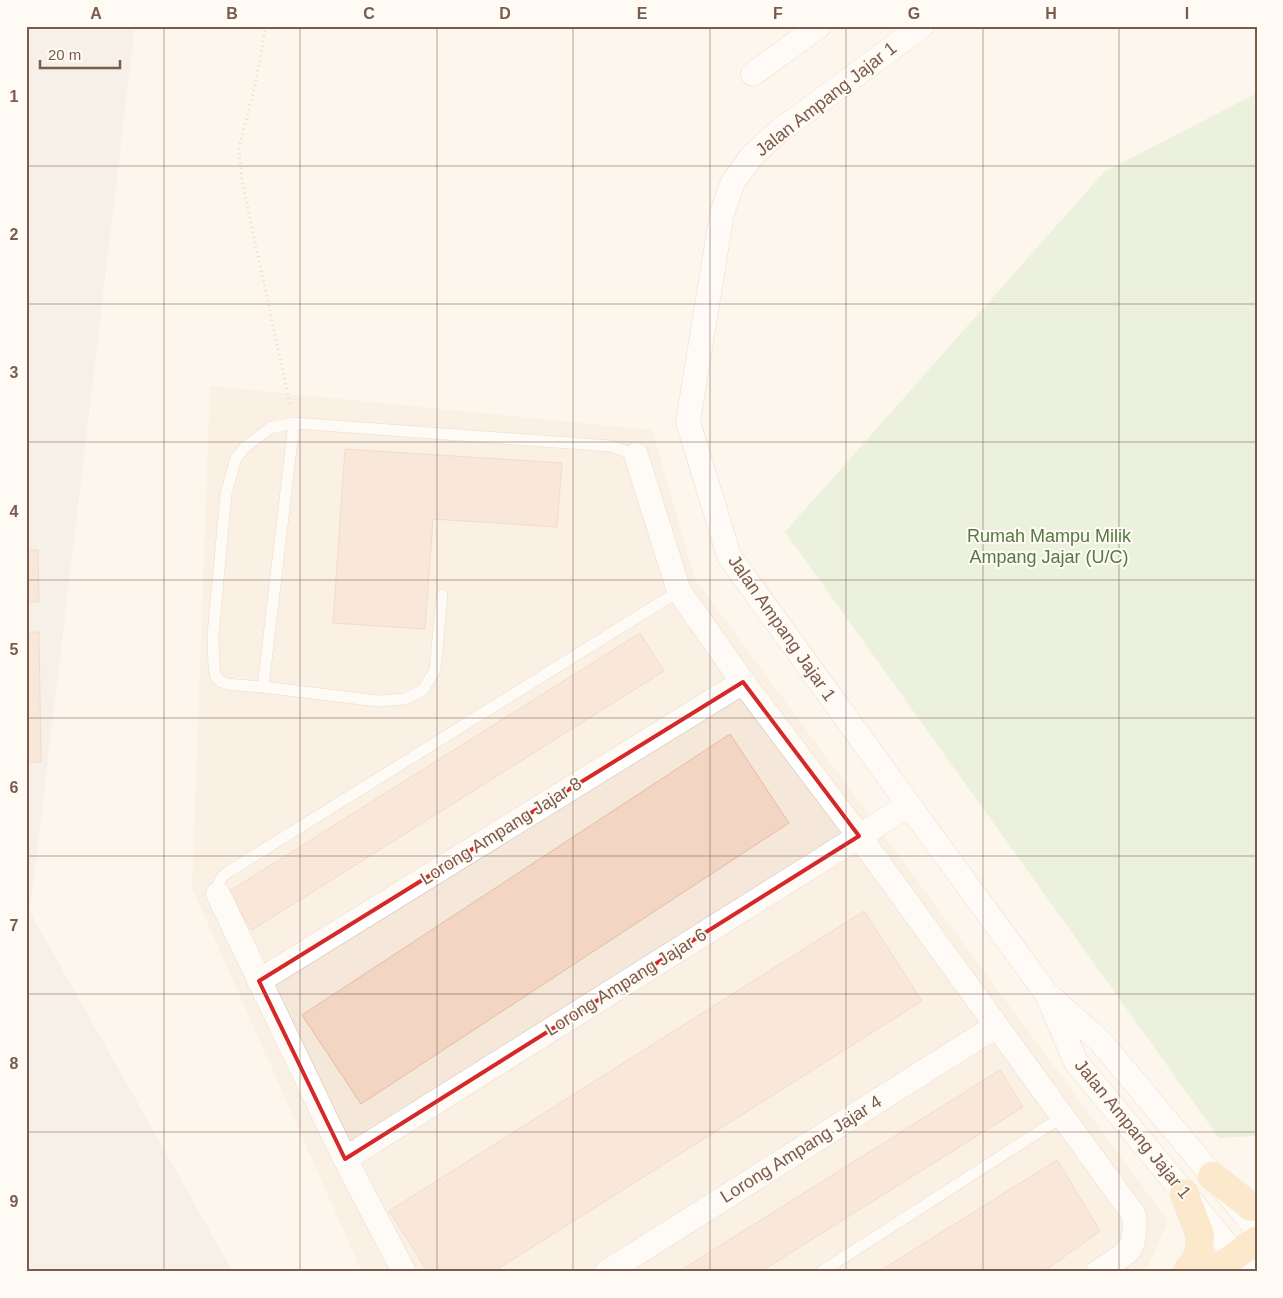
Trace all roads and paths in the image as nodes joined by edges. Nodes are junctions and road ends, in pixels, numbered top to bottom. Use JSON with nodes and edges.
{"nodes":[{"id":1,"x":266,"y":26,"type":"edge"},
{"id":2,"x":819,"y":26,"type":"edge"},
{"id":3,"x":922,"y":26,"type":"edge"},
{"id":4,"x":753,"y":74,"type":"dead end"},
{"id":5,"x":294,"y":423,"type":"junction"},
{"id":6,"x":636,"y":455,"type":"joint"},
{"id":7,"x":679,"y":591,"type":"junction"},
{"id":8,"x":442,"y":595,"type":"dead end"},
{"id":9,"x":743,"y":682,"type":"junction"},
{"id":10,"x":263,"y":686,"type":"junction"},
{"id":11,"x":908,"y":805,"type":"junction"},
{"id":12,"x":859,"y":836,"type":"junction"},
{"id":13,"x":218,"y":894,"type":"joint"},
{"id":14,"x":259,"y":981,"type":"junction"},
{"id":15,"x":1046,"y":993,"type":"junction"},
{"id":16,"x":996,"y":1026,"type":"junction"},
{"id":17,"x":1062,"y":1117,"type":"junction"},
{"id":18,"x":344,"y":1159,"type":"junction"},
{"id":19,"x":1212,"y":1176,"type":"junction"},
{"id":20,"x":1184,"y":1193,"type":"junction"},
{"id":21,"x":1257,"y":1207,"type":"edge"},
{"id":22,"x":1257,"y":1229,"type":"edge"},
{"id":23,"x":1257,"y":1240,"type":"edge"},
{"id":24,"x":1242,"y":1264,"type":"edge"},
{"id":25,"x":404,"y":1272,"type":"edge"},
{"id":26,"x":607,"y":1272,"type":"edge"},
{"id":27,"x":821,"y":1272,"type":"edge"},
{"id":28,"x":1098,"y":1272,"type":"edge"},
{"id":29,"x":1187,"y":1272,"type":"edge"},
{"id":30,"x":1213,"y":1272,"type":"edge"}],
"edges":[{"from":1,"to":5,"type":"path"},
{"from":2,"to":4,"type":"street"},
{"from":3,"to":11,"type":"street","name":"Jalan Ampang Jajar 1"},
{"from":5,"to":6,"type":"lane"},
{"from":5,"to":10,"type":"lane"},
{"from":5,"to":10,"type":"lane"},
{"from":6,"to":7,"type":"street"},
{"from":7,"to":9,"type":"street"},
{"from":7,"to":13,"type":"lane"},
{"from":8,"to":10,"type":"lane"},
{"from":9,"to":12,"type":"street"},
{"from":9,"to":14,"type":"street","name":"Lorong Ampang Jajar 8"},
{"from":11,"to":12,"type":"street","name":"Lorong Ampang Jajar 6"},
{"from":11,"to":15,"type":"street","name":"Jalan Ampang Jajar 1"},
{"from":12,"to":16,"type":"street"},
{"from":12,"to":18,"type":"street","name":"Lorong Ampang Jajar 6"},
{"from":13,"to":14,"type":"street"},
{"from":14,"to":18,"type":"street"},
{"from":15,"to":19,"type":"street","name":"Jalan Ampang Jajar 1"},
{"from":15,"to":20,"type":"street","name":"Jalan Ampang Jajar 1"},
{"from":16,"to":17,"type":"street"},
{"from":16,"to":26,"type":"street","name":"Lorong Ampang Jajar 4"},
{"from":17,"to":27,"type":"lane"},
{"from":17,"to":28,"type":"street"},
{"from":18,"to":25,"type":"street"},
{"from":19,"to":21,"type":"main road"},
{"from":19,"to":22,"type":"street","name":"Jalan Ampang Jajar 1"},
{"from":20,"to":24,"type":"street","name":"Jalan Ampang Jajar 1"},
{"from":20,"to":29,"type":"main road"},
{"from":23,"to":24,"type":"main road"},
{"from":24,"to":30,"type":"main road"}]}
